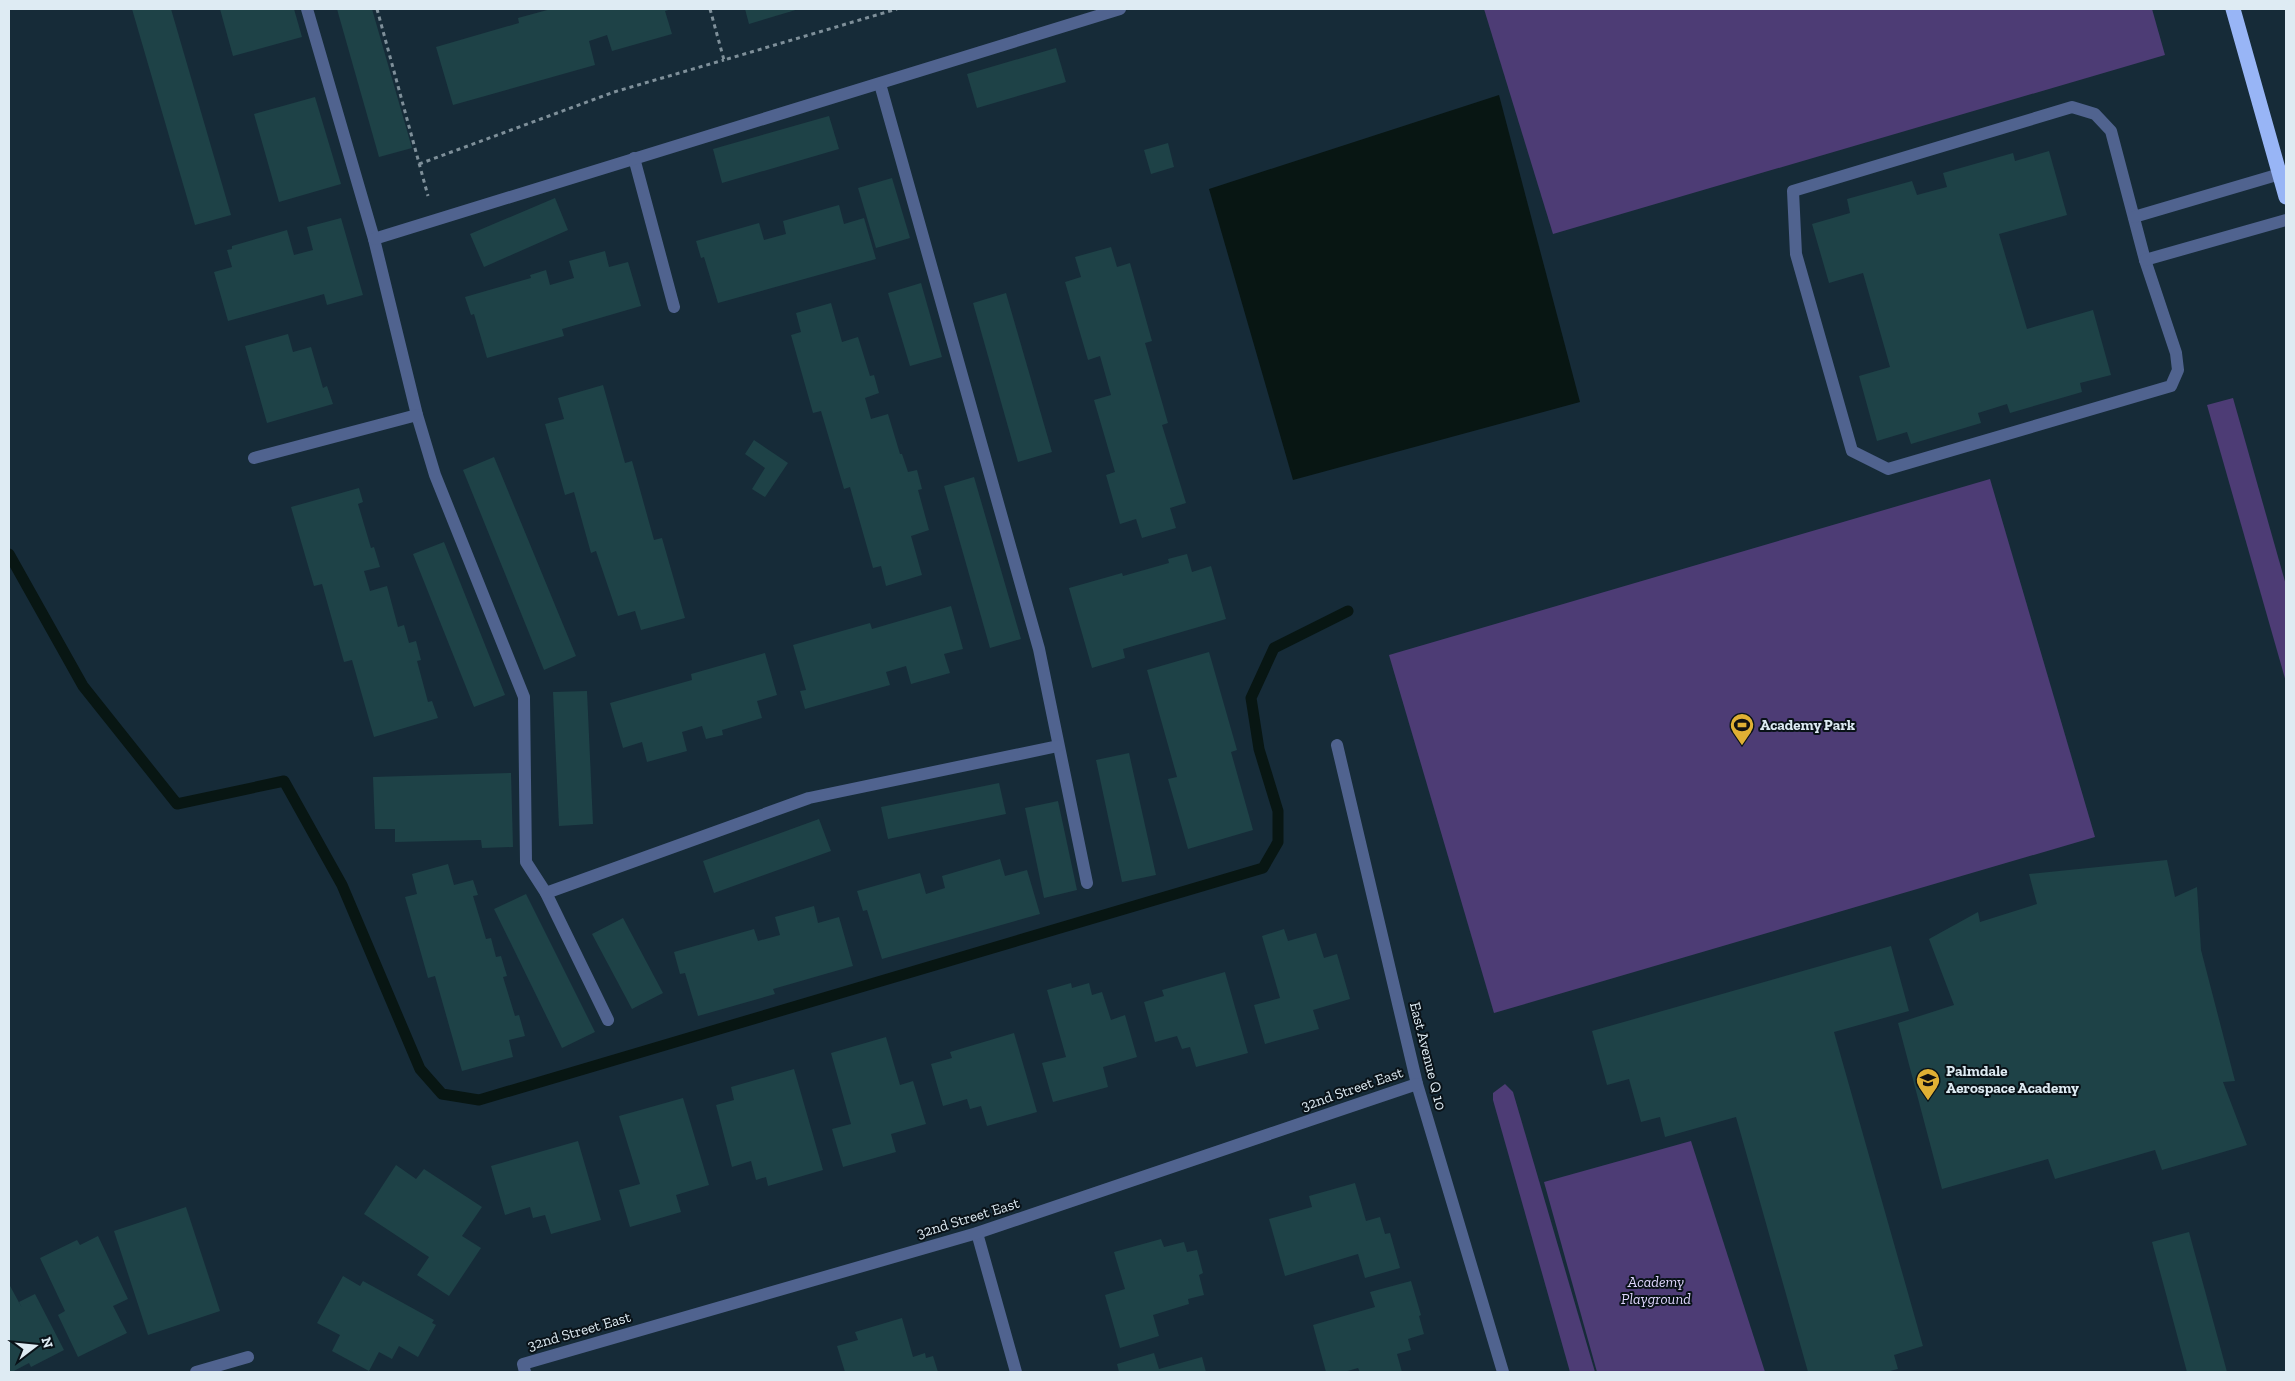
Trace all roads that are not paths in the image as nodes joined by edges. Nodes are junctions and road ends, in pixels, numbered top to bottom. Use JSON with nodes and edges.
{"nodes":[{"id":1,"x":307,"y":9,"type":"edge"},
{"id":2,"x":1120,"y":9,"type":"edge"},
{"id":3,"x":2233,"y":9,"type":"edge"},
{"id":4,"x":880,"y":84,"type":"junction"},
{"id":5,"x":634,"y":158,"type":"junction"},
{"id":6,"x":2280,"y":174,"type":"junction"},
{"id":7,"x":2286,"y":196,"type":"edge"},
{"id":8,"x":2134,"y":217,"type":"junction"},
{"id":9,"x":2286,"y":220,"type":"edge"},
{"id":10,"x":374,"y":239,"type":"junction"},
{"id":11,"x":2146,"y":260,"type":"junction"},
{"id":12,"x":674,"y":307,"type":"dead end"},
{"id":13,"x":417,"y":415,"type":"junction"},
{"id":14,"x":254,"y":458,"type":"dead end"},
{"id":15,"x":1337,"y":745,"type":"dead end"},
{"id":16,"x":1058,"y":746,"type":"junction"},
{"id":17,"x":1087,"y":883,"type":"dead end"},
{"id":18,"x":546,"y":893,"type":"junction"},
{"id":19,"x":608,"y":1020,"type":"dead end"},
{"id":20,"x":1417,"y":1084,"type":"junction"},
{"id":21,"x":977,"y":1234,"type":"junction"},
{"id":22,"x":248,"y":1357,"type":"dead end"},
{"id":23,"x":524,"y":1368,"type":"edge"},
{"id":24,"x":196,"y":1372,"type":"edge"},
{"id":25,"x":1016,"y":1372,"type":"edge"},
{"id":26,"x":1502,"y":1372,"type":"edge"}],
"edges":[{"from":1,"to":10,"type":"street"},
{"from":2,"to":4,"type":"street"},
{"from":3,"to":6,"type":"highway"},
{"from":4,"to":5,"type":"street"},
{"from":4,"to":16,"type":"street"},
{"from":5,"to":10,"type":"street"},
{"from":5,"to":12,"type":"street"},
{"from":6,"to":7,"type":"highway"},
{"from":6,"to":8,"type":"street"},
{"from":8,"to":11,"type":"street"},
{"from":8,"to":11,"type":"street"},
{"from":9,"to":11,"type":"street"},
{"from":10,"to":13,"type":"street"},
{"from":13,"to":14,"type":"street"},
{"from":13,"to":18,"type":"street"},
{"from":15,"to":20,"type":"street","name":"East Avenue Q 10"},
{"from":16,"to":17,"type":"street"},
{"from":16,"to":18,"type":"street"},
{"from":18,"to":19,"type":"street"},
{"from":20,"to":21,"type":"street","name":"32nd Street East"},
{"from":20,"to":26,"type":"street","name":"East Avenue Q 10"},
{"from":21,"to":23,"type":"street","name":"32nd Street East"},
{"from":21,"to":25,"type":"street"},
{"from":22,"to":24,"type":"street"}]}
